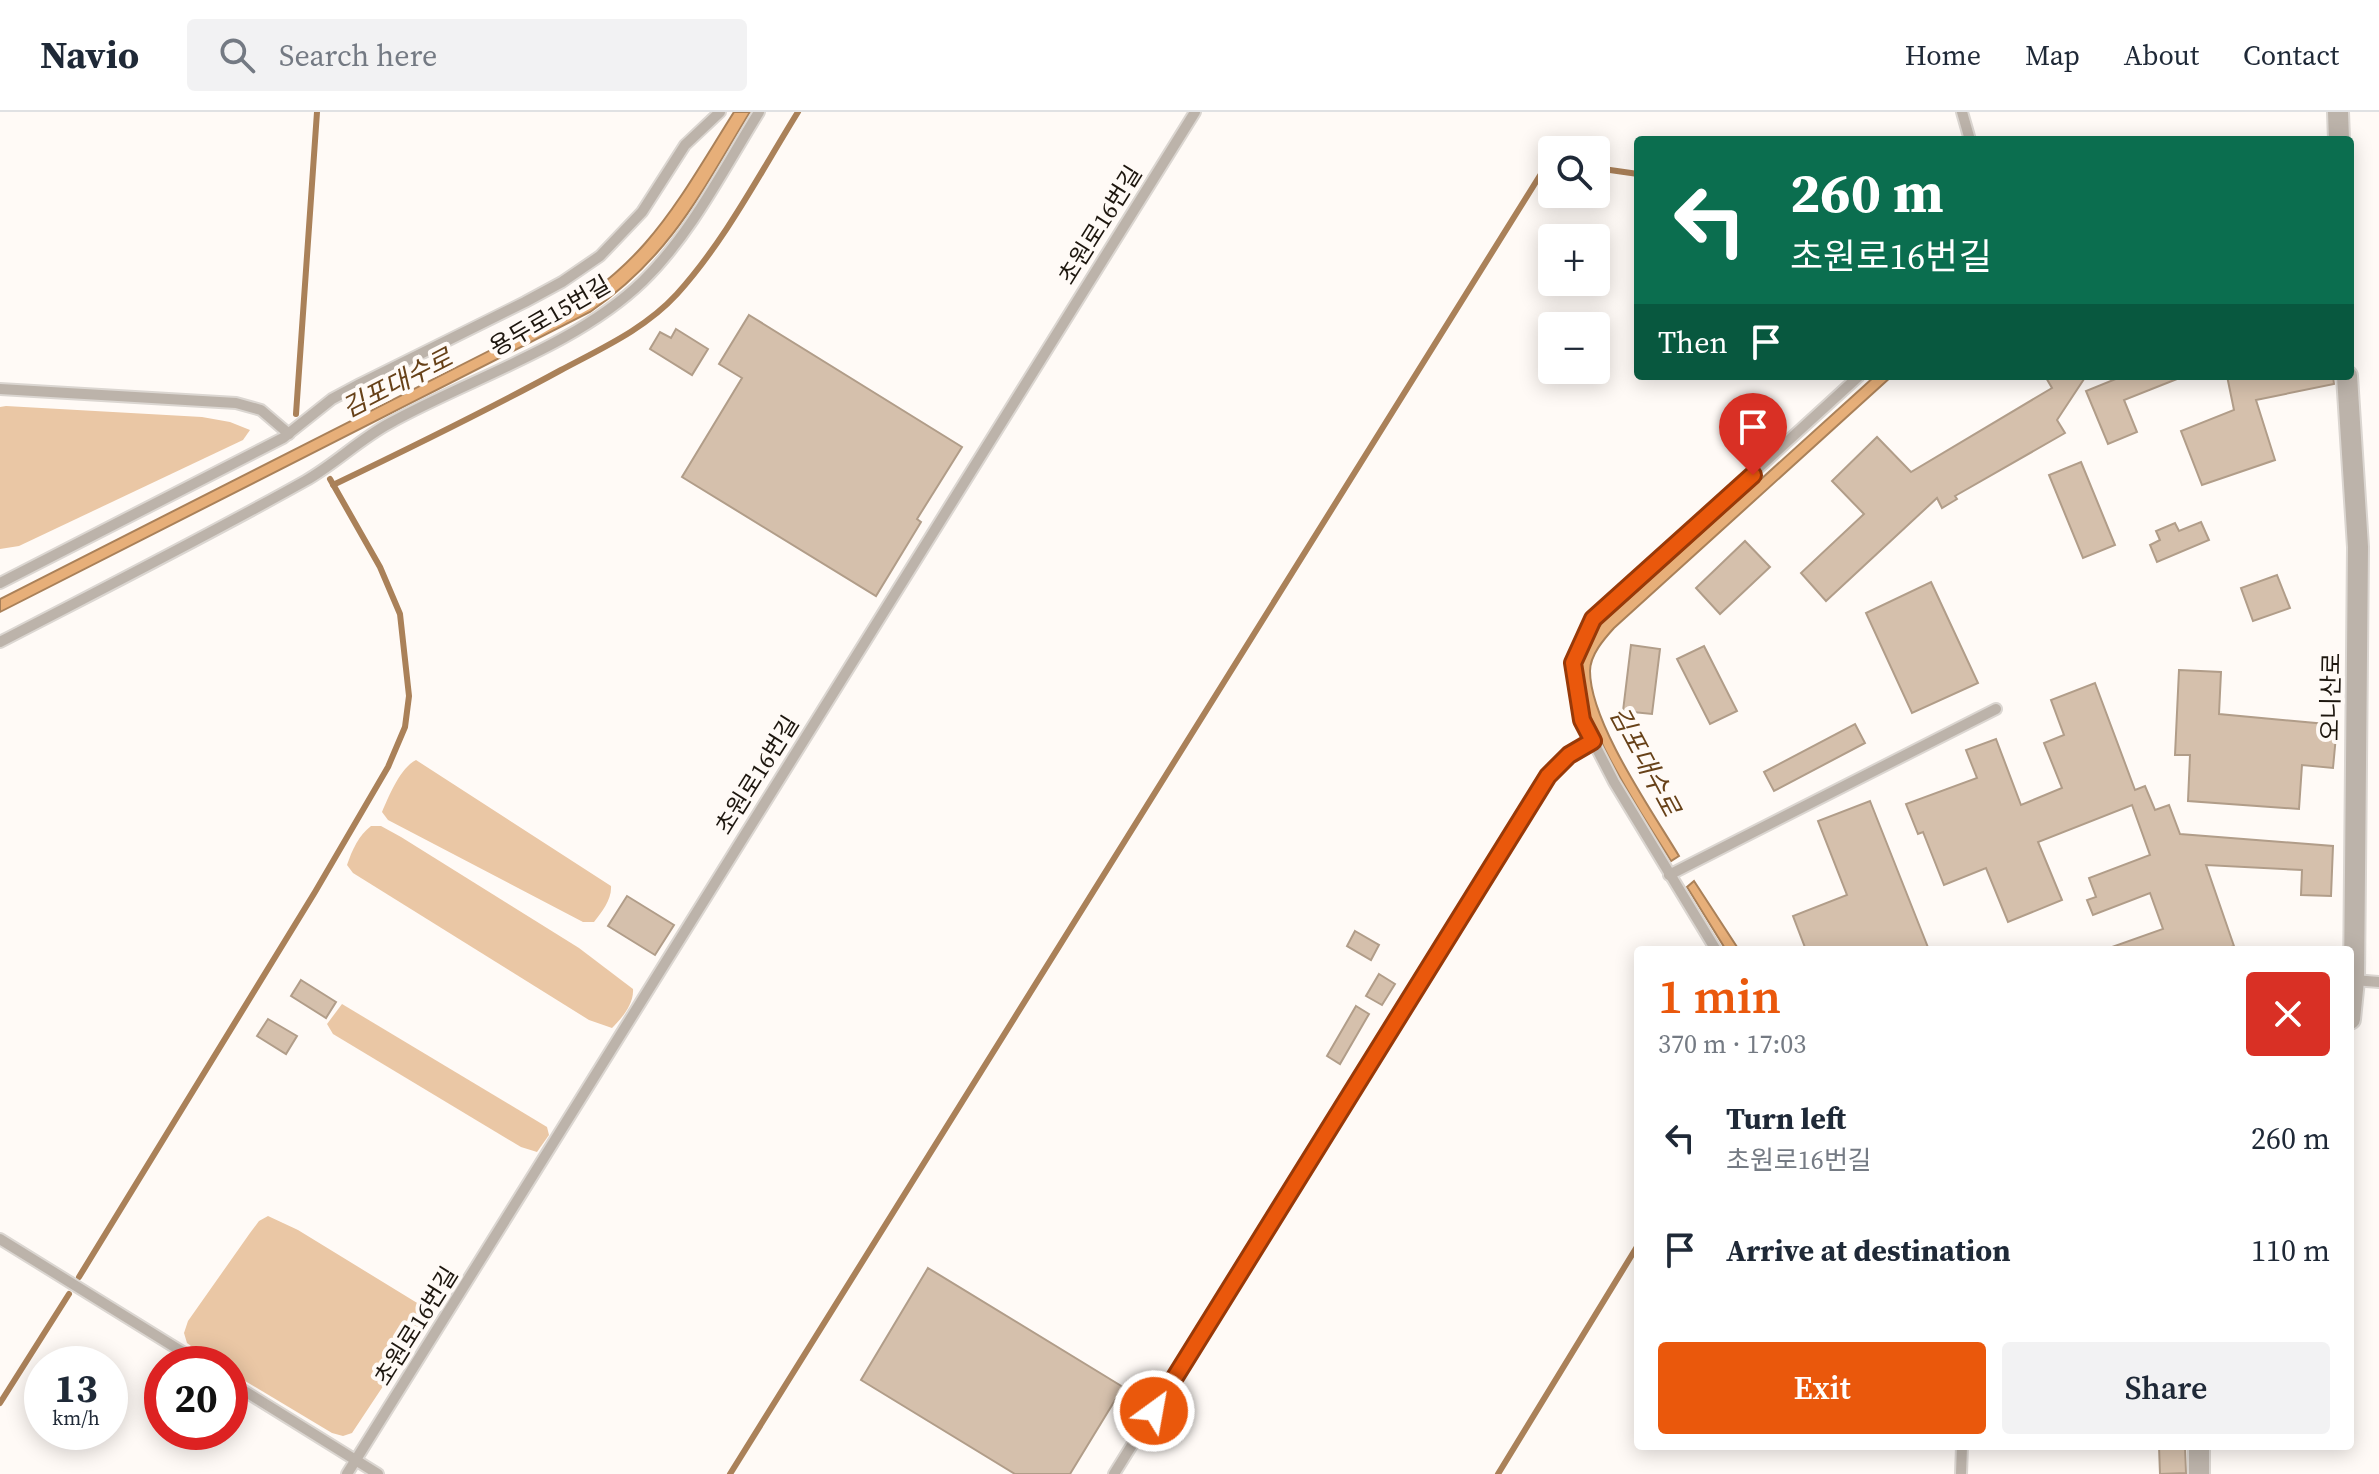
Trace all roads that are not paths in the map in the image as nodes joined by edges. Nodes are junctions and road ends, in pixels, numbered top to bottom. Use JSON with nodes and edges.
{"nodes":[{"id":1,"x":720,"y":112,"type":"edge"},
{"id":2,"x":759,"y":112,"type":"edge"},
{"id":3,"x":1195,"y":112,"type":"edge"},
{"id":4,"x":1962,"y":112,"type":"edge"},
{"id":5,"x":2338,"y":112,"type":"edge"},
{"id":6,"x":1969,"y":136,"type":"edge"},
{"id":7,"x":2339,"y":136,"type":"edge"},
{"id":8,"x":1855,"y":380,"type":"edge"},
{"id":9,"x":2347,"y":380,"type":"edge"},
{"id":10,"x":0,"y":389,"type":"edge"},
{"id":11,"x":289,"y":434,"type":"junction"},
{"id":12,"x":2379,"y":542,"type":"edge"},
{"id":13,"x":2358,"y":547,"type":"junction"},
{"id":14,"x":0,"y":583,"type":"edge"},
{"id":15,"x":0,"y":642,"type":"edge"},
{"id":16,"x":1996,"y":709,"type":"dead end"},
{"id":17,"x":1593,"y":741,"type":"junction"},
{"id":18,"x":1669,"y":875,"type":"junction"},
{"id":19,"x":1713,"y":946,"type":"edge"},
{"id":20,"x":2354,"y":980,"type":"joint"},
{"id":21,"x":2379,"y":982,"type":"edge"},
{"id":22,"x":0,"y":1239,"type":"edge"},
{"id":23,"x":173,"y":1346,"type":"edge"},
{"id":24,"x":248,"y":1393,"type":"edge"},
{"id":25,"x":1962,"y":1450,"type":"edge"},
{"id":26,"x":2199,"y":1450,"type":"edge"},
{"id":27,"x":355,"y":1460,"type":"junction"},
{"id":28,"x":347,"y":1474,"type":"edge"},
{"id":29,"x":378,"y":1474,"type":"edge"},
{"id":30,"x":1114,"y":1474,"type":"edge"},
{"id":31,"x":1961,"y":1474,"type":"edge"},
{"id":32,"x":2199,"y":1474,"type":"edge"}],
"edges":[{"from":1,"to":11,"type":"lane"},
{"from":2,"to":15,"type":"lane","name":"용두로15번길"},
{"from":3,"to":27,"type":"lane","name":"초원로16번길"},
{"from":4,"to":6,"type":"lane"},
{"from":5,"to":7,"type":"street"},
{"from":8,"to":17,"type":"lane"},
{"from":9,"to":13,"type":"street","name":"오니산로"},
{"from":10,"to":11,"type":"lane"},
{"from":11,"to":14,"type":"lane"},
{"from":12,"to":13,"type":"street"},
{"from":13,"to":20,"type":"street","name":"오니산로"},
{"from":16,"to":18,"type":"lane"},
{"from":17,"to":18,"type":"lane"},
{"from":17,"to":30,"type":"lane"},
{"from":18,"to":19,"type":"lane"},
{"from":20,"to":21,"type":"lane"},
{"from":22,"to":23,"type":"lane"},
{"from":24,"to":27,"type":"lane"},
{"from":25,"to":31,"type":"lane"},
{"from":26,"to":32,"type":"street"},
{"from":27,"to":28,"type":"lane","name":"초원로16번길"},
{"from":27,"to":29,"type":"lane"}]}
